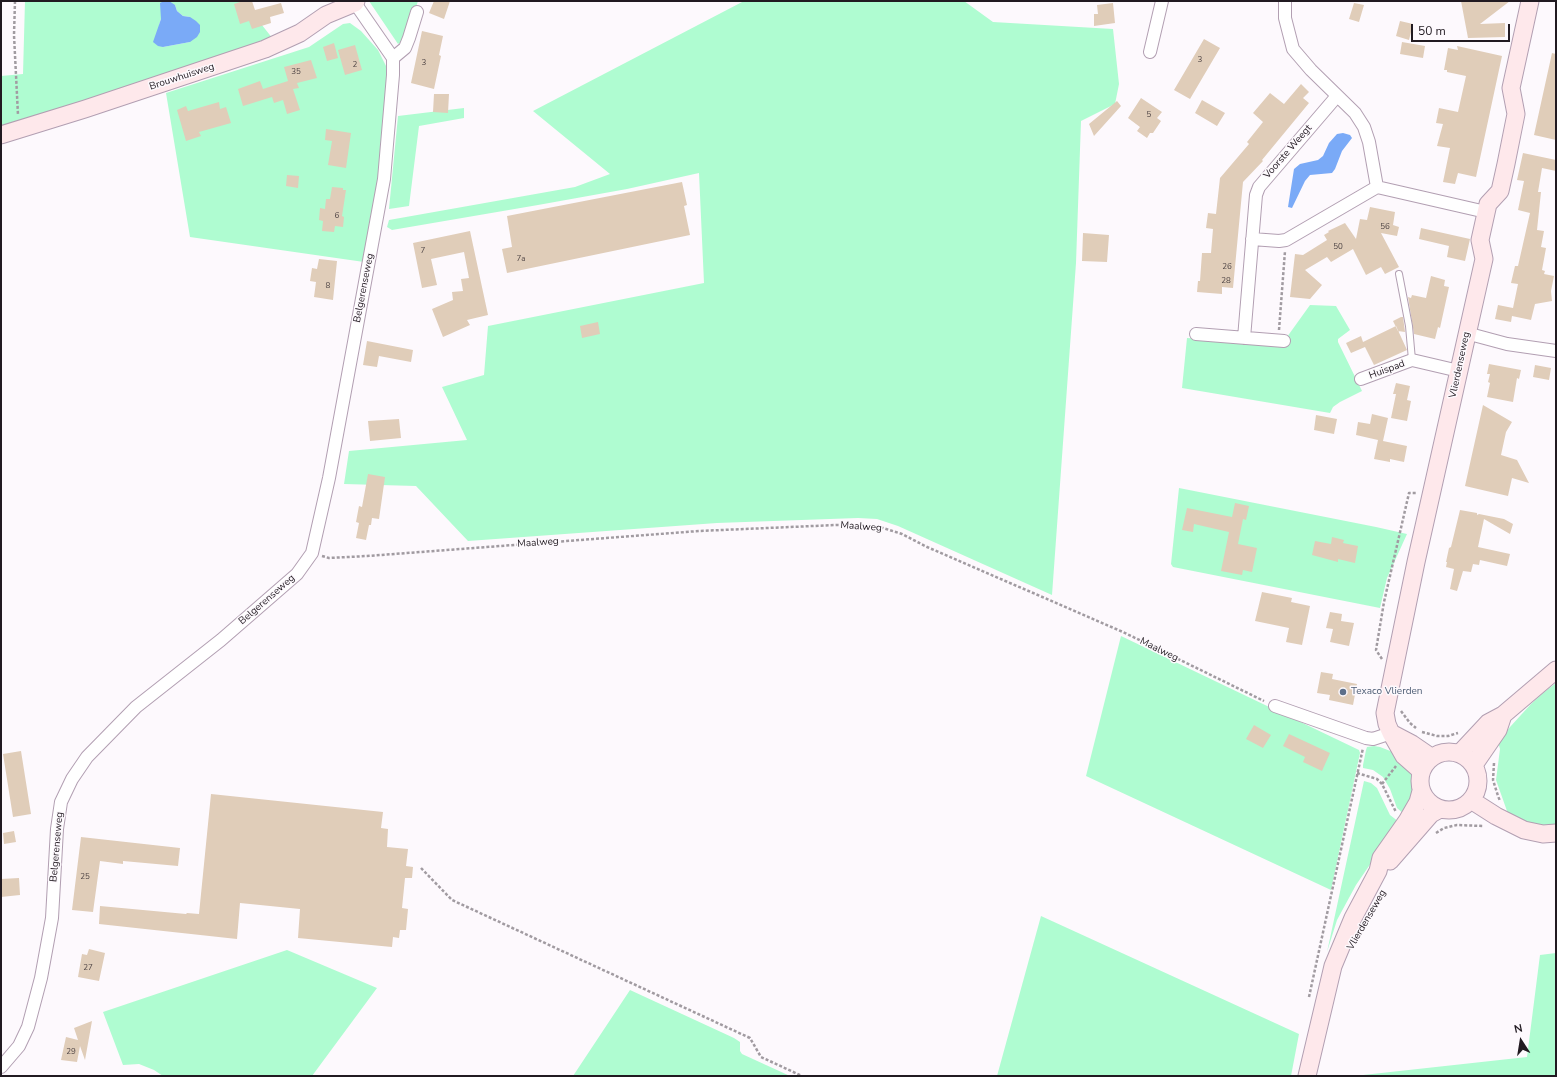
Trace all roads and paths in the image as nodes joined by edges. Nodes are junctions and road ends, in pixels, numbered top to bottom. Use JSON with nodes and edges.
{"nodes":[{"id":1,"x":15,"y":1,"type":"edge"},
{"id":2,"x":1162,"y":1,"type":"edge"},
{"id":3,"x":1285,"y":1,"type":"edge"},
{"id":4,"x":1530,"y":1,"type":"edge"},
{"id":5,"x":355,"y":2,"type":"edge"},
{"id":6,"x":417,"y":12,"type":"dead end"},
{"id":7,"x":1150,"y":52,"type":"dead end"},
{"id":8,"x":393,"y":58,"type":"junction"},
{"id":9,"x":1337,"y":96,"type":"junction"},
{"id":10,"x":20,"y":129,"type":"junction"},
{"id":11,"x":1,"y":135,"type":"edge"},
{"id":12,"x":1377,"y":187,"type":"junction"},
{"id":13,"x":1486,"y":212,"type":"junction"},
{"id":14,"x":1252,"y":239,"type":"junction"},
{"id":15,"x":1286,"y":240,"type":"junction"},
{"id":16,"x":1399,"y":274,"type":"dead end"},
{"id":17,"x":1466,"y":333,"type":"junction"},
{"id":18,"x":1196,"y":334,"type":"dead end"},
{"id":19,"x":1244,"y":338,"type":"junction"},
{"id":20,"x":1281,"y":340,"type":"joint"},
{"id":21,"x":1556,"y":351,"type":"edge"},
{"id":22,"x":1412,"y":360,"type":"junction"},
{"id":23,"x":1459,"y":371,"type":"junction"},
{"id":24,"x":1361,"y":379,"type":"dead end"},
{"id":25,"x":1419,"y":493,"type":"dead end"},
{"id":26,"x":312,"y":553,"type":"junction"},
{"id":27,"x":1382,"y":660,"type":"dead end"},
{"id":28,"x":1556,"y":670,"type":"edge"},
{"id":29,"x":1275,"y":706,"type":"joint"},
{"id":30,"x":1503,"y":715,"type":"junction"},
{"id":31,"x":1391,"y":733,"type":"junction"},
{"id":32,"x":1366,"y":738,"type":"junction"},
{"id":33,"x":1460,"y":754,"type":"junction"},
{"id":34,"x":1426,"y":764,"type":"junction"},
{"id":35,"x":1474,"y":765,"type":"junction"},
{"id":36,"x":1357,"y":773,"type":"junction"},
{"id":37,"x":1382,"y":784,"type":"dead end"},
{"id":38,"x":1421,"y":791,"type":"junction"},
{"id":39,"x":1471,"y":800,"type":"junction"},
{"id":40,"x":1440,"y":809,"type":"junction"},
{"id":41,"x":1487,"y":826,"type":"dead end"},
{"id":42,"x":1556,"y":833,"type":"edge"},
{"id":43,"x":1432,"y":836,"type":"dead end"},
{"id":44,"x":421,"y":868,"type":"dead end"},
{"id":45,"x":1378,"y":871,"type":"junction"},
{"id":46,"x":1309,"y":998,"type":"dead end"},
{"id":47,"x":1,"y":1067,"type":"edge"},
{"id":48,"x":802,"y":1076,"type":"edge"},
{"id":49,"x":1307,"y":1076,"type":"edge"}],
"edges":[{"from":1,"to":10,"type":"path"},
{"from":2,"to":7,"type":"street"},
{"from":3,"to":9,"type":"street"},
{"from":4,"to":13,"type":"street","name":"Vlierdenseweg"},
{"from":5,"to":8,"type":"street"},
{"from":5,"to":10,"type":"street","name":"Brouwhuisweg"},
{"from":6,"to":8,"type":"street"},
{"from":8,"to":26,"type":"street","name":"Belgerenseweg"},
{"from":9,"to":12,"type":"street"},
{"from":9,"to":14,"type":"street","name":"Voorste Weegt"},
{"from":10,"to":11,"type":"street","name":"Brouwhuisweg"},
{"from":12,"to":13,"type":"street"},
{"from":12,"to":15,"type":"street"},
{"from":13,"to":17,"type":"street","name":"Vlierdenseweg"},
{"from":14,"to":15,"type":"street"},
{"from":14,"to":19,"type":"street","name":"Voorste Weegt"},
{"from":15,"to":20,"type":"path"},
{"from":16,"to":22,"type":"lane"},
{"from":17,"to":21,"type":"street"},
{"from":17,"to":23,"type":"street","name":"Vlierdenseweg"},
{"from":18,"to":19,"type":"street"},
{"from":19,"to":20,"type":"street"},
{"from":22,"to":23,"type":"street","name":"Huispad"},
{"from":22,"to":24,"type":"street","name":"Huispad"},
{"from":23,"to":31,"type":"street","name":"Vlierdenseweg"},
{"from":25,"to":27,"type":"path"},
{"from":26,"to":29,"type":"path","name":"Maalweg"},
{"from":26,"to":47,"type":"street","name":"Belgerenseweg"},
{"from":28,"to":30,"type":"street"},
{"from":29,"to":32,"type":"street"},
{"from":30,"to":33,"type":"street"},
{"from":30,"to":35,"type":"street"},
{"from":31,"to":32,"type":"street"},
{"from":31,"to":34,"type":"street","name":"Vlierdenseweg"},
{"from":32,"to":36,"type":"path"},
{"from":33,"to":34,"type":"street"},
{"from":33,"to":35,"type":"street"},
{"from":34,"to":38,"type":"street"},
{"from":35,"to":39,"type":"street"},
{"from":36,"to":37,"type":"path"},
{"from":36,"to":46,"type":"path"},
{"from":38,"to":40,"type":"street"},
{"from":38,"to":45,"type":"street","name":"Vlierdenseweg"},
{"from":39,"to":40,"type":"street"},
{"from":39,"to":42,"type":"street"},
{"from":40,"to":45,"type":"street","name":"Vlierdenseweg"},
{"from":41,"to":43,"type":"path"},
{"from":44,"to":48,"type":"path"},
{"from":45,"to":49,"type":"street","name":"Vlierdenseweg"}]}
